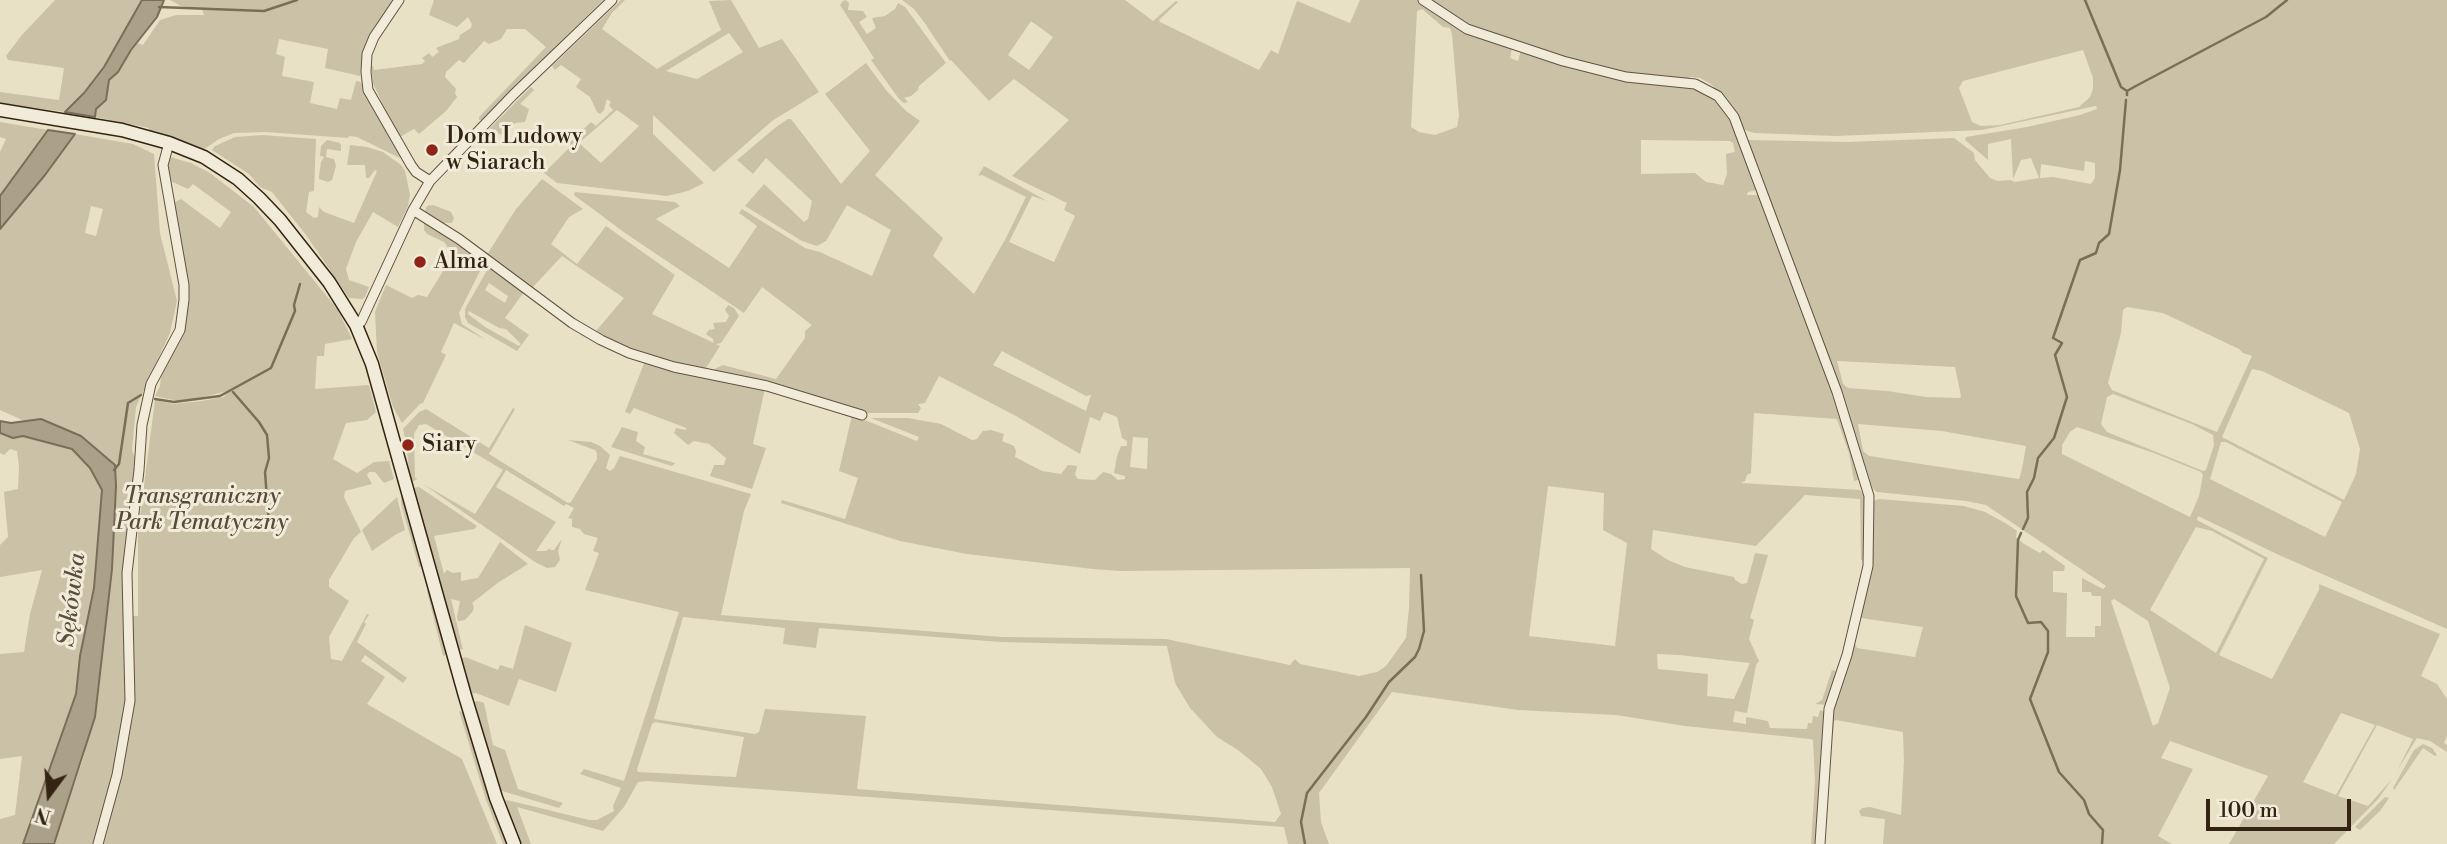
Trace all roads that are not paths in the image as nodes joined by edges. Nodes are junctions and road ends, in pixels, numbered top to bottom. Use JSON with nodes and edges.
{"nodes":[{"id":1,"x":399,"y":0,"type":"edge"},
{"id":2,"x":612,"y":0,"type":"edge"},
{"id":3,"x":1423,"y":0,"type":"edge"},
{"id":4,"x":0,"y":110,"type":"edge"},
{"id":5,"x":169,"y":143,"type":"junction"},
{"id":6,"x":430,"y":181,"type":"junction"},
{"id":7,"x":413,"y":210,"type":"junction"},
{"id":8,"x":356,"y":325,"type":"junction"},
{"id":9,"x":862,"y":415,"type":"dead end"},
{"id":10,"x":97,"y":844,"type":"edge"},
{"id":11,"x":514,"y":844,"type":"edge"},
{"id":12,"x":1820,"y":844,"type":"edge"}],
"edges":[{"from":1,"to":6,"type":"street"},
{"from":2,"to":6,"type":"street"},
{"from":3,"to":12,"type":"street"},
{"from":4,"to":5,"type":"main road"},
{"from":5,"to":8,"type":"main road"},
{"from":5,"to":10,"type":"street"},
{"from":6,"to":7,"type":"street"},
{"from":7,"to":8,"type":"street"},
{"from":7,"to":9,"type":"street"},
{"from":8,"to":11,"type":"main road"}]}
